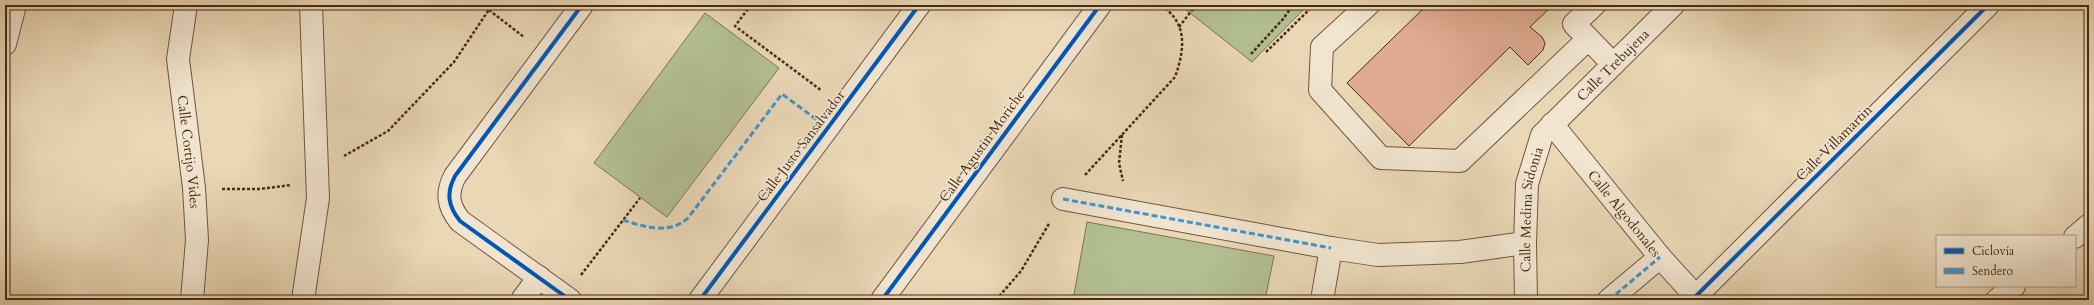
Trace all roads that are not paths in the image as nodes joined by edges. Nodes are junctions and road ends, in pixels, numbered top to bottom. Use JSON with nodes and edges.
{"nodes":[{"id":1,"x":15,"y":5,"type":"edge"},
{"id":2,"x":186,"y":5,"type":"edge"},
{"id":3,"x":311,"y":5,"type":"edge"},
{"id":4,"x":582,"y":5,"type":"edge"},
{"id":5,"x":920,"y":5,"type":"edge"},
{"id":6,"x":1100,"y":5,"type":"edge"},
{"id":7,"x":1368,"y":5,"type":"edge"},
{"id":8,"x":1594,"y":5,"type":"edge"},
{"id":9,"x":1673,"y":5,"type":"edge"},
{"id":10,"x":1988,"y":5,"type":"edge"},
{"id":11,"x":1588,"y":39,"type":"junction"},
{"id":12,"x":5,"y":44,"type":"edge"},
{"id":13,"x":1613,"y":64,"type":"junction"},
{"id":14,"x":1552,"y":124,"type":"junction"},
{"id":15,"x":1064,"y":199,"type":"road end"},
{"id":16,"x":2089,"y":225,"type":"edge"},
{"id":17,"x":2076,"y":235,"type":"edge"},
{"id":18,"x":1525,"y":243,"type":"junction"},
{"id":19,"x":1331,"y":248,"type":"junction"},
{"id":20,"x":1660,"y":257,"type":"junction"},
{"id":21,"x":539,"y":278,"type":"junction"},
{"id":22,"x":2013,"y":287,"type":"edge"},
{"id":23,"x":567,"y":298,"type":"edge"},
{"id":24,"x":1698,"y":298,"type":"edge"},
{"id":25,"x":192,"y":300,"type":"edge"},
{"id":26,"x":304,"y":300,"type":"edge"},
{"id":27,"x":522,"y":300,"type":"edge"},
{"id":28,"x":700,"y":300,"type":"edge"},
{"id":29,"x":882,"y":300,"type":"edge"},
{"id":30,"x":1322,"y":300,"type":"edge"},
{"id":31,"x":1526,"y":300,"type":"edge"},
{"id":32,"x":1609,"y":300,"type":"edge"},
{"id":33,"x":1997,"y":300,"type":"edge"}],
"edges":[{"from":1,"to":12,"type":"street"},
{"from":2,"to":25,"type":"street","name":"Calle Cortijo Vides"},
{"from":3,"to":26,"type":"street"},
{"from":4,"to":21,"type":"street"},
{"from":5,"to":28,"type":"street","name":"Calle Justo Sansalvador"},
{"from":6,"to":29,"type":"street","name":"Calle Agustin Moriche"},
{"from":7,"to":11,"type":"street"},
{"from":8,"to":11,"type":"street"},
{"from":9,"to":13,"type":"street","name":"Calle Trebujena"},
{"from":10,"to":24,"type":"street","name":"Calle Villamartin"},
{"from":11,"to":13,"type":"street"},
{"from":13,"to":14,"type":"street","name":"Calle Trebujena"},
{"from":14,"to":18,"type":"street","name":"Calle Medina Sidonia"},
{"from":14,"to":20,"type":"street","name":"Calle Algodonales"},
{"from":15,"to":19,"type":"street"},
{"from":16,"to":17,"type":"street"},
{"from":18,"to":19,"type":"street"},
{"from":18,"to":31,"type":"street","name":"Calle Medina Sidonia"},
{"from":19,"to":30,"type":"street"},
{"from":20,"to":24,"type":"street","name":"Calle Algodonales"},
{"from":20,"to":32,"type":"street"},
{"from":21,"to":23,"type":"street"},
{"from":21,"to":27,"type":"street"},
{"from":22,"to":33,"type":"street"}]}
